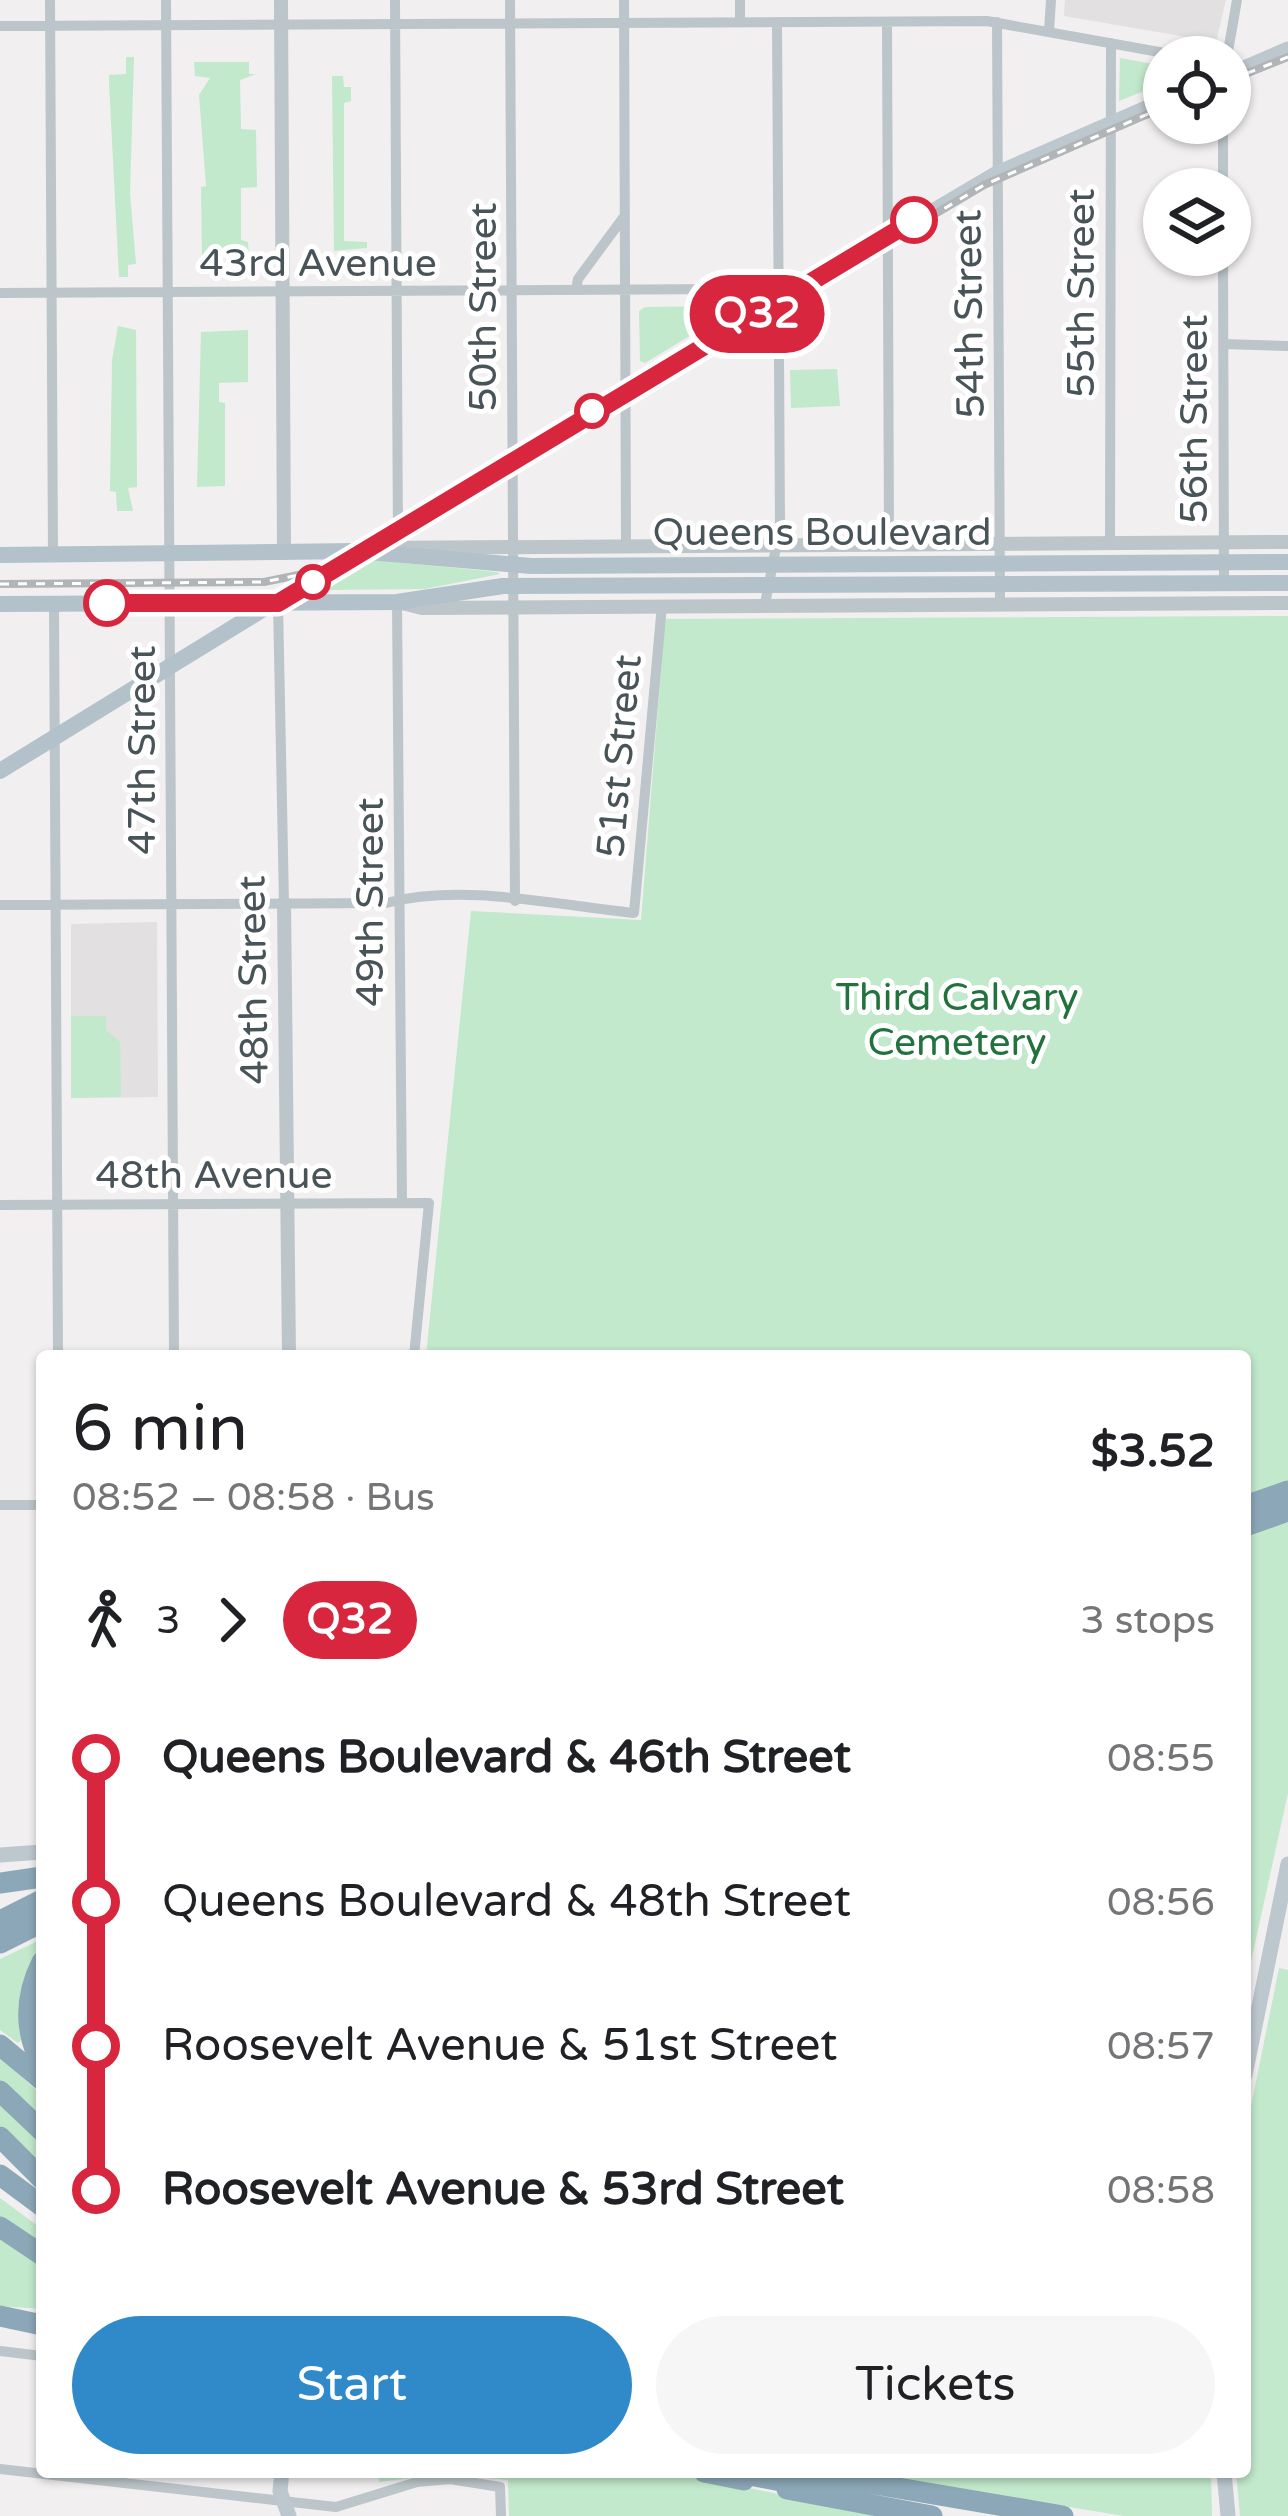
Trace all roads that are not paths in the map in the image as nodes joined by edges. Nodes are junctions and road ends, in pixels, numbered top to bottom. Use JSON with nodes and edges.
{"nodes":[{"id":1,"x":50,"y":0,"type":"edge"},
{"id":2,"x":166,"y":0,"type":"edge"},
{"id":3,"x":280,"y":0,"type":"edge"},
{"id":4,"x":395,"y":0,"type":"edge"},
{"id":5,"x":510,"y":0,"type":"edge"},
{"id":6,"x":624,"y":0,"type":"edge"},
{"id":7,"x":740,"y":0,"type":"edge"},
{"id":8,"x":1051,"y":0,"type":"edge"},
{"id":9,"x":1237,"y":0,"type":"edge"},
{"id":10,"x":740,"y":22,"type":"junction"},
{"id":11,"x":777,"y":22,"type":"junction"},
{"id":12,"x":887,"y":22,"type":"junction"},
{"id":13,"x":997,"y":22,"type":"junction"},
{"id":14,"x":624,"y":23,"type":"junction"},
{"id":15,"x":281,"y":24,"type":"junction"},
{"id":16,"x":395,"y":24,"type":"junction"},
{"id":17,"x":510,"y":24,"type":"junction"},
{"id":18,"x":50,"y":25,"type":"junction"},
{"id":19,"x":166,"y":25,"type":"junction"},
{"id":20,"x":0,"y":26,"type":"edge"},
{"id":21,"x":1049,"y":32,"type":"junction"},
{"id":22,"x":1231,"y":36,"type":"edge"},
{"id":23,"x":1111,"y":43,"type":"junction"},
{"id":24,"x":1143,"y":49,"type":"edge"},
{"id":25,"x":1288,"y":49,"type":"edge"},
{"id":26,"x":1251,"y":63,"type":"edge"},
{"id":27,"x":1143,"y":109,"type":"edge"},
{"id":28,"x":1110,"y":122,"type":"junction"},
{"id":29,"x":997,"y":172,"type":"junction"},
{"id":30,"x":624,"y":216,"type":"junction"},
{"id":31,"x":890,"y":234,"type":"junction"},
{"id":32,"x":1223,"y":276,"type":"edge"},
{"id":33,"x":576,"y":290,"type":"junction"},
{"id":34,"x":624,"y":290,"type":"junction"},
{"id":35,"x":397,"y":291,"type":"junction"},
{"id":36,"x":512,"y":291,"type":"junction"},
{"id":37,"x":168,"y":292,"type":"junction"},
{"id":38,"x":282,"y":292,"type":"junction"},
{"id":39,"x":0,"y":293,"type":"edge"},
{"id":40,"x":51,"y":293,"type":"junction"},
{"id":41,"x":779,"y":301,"type":"junction"},
{"id":42,"x":1223,"y":344,"type":"junction"},
{"id":43,"x":1288,"y":346,"type":"edge"},
{"id":44,"x":626,"y":389,"type":"junction"},
{"id":45,"x":513,"y":459,"type":"junction"},
{"id":46,"x":398,"y":537,"type":"junction"},
{"id":47,"x":890,"y":542,"type":"junction"},
{"id":48,"x":1110,"y":542,"type":"junction"},
{"id":49,"x":1224,"y":542,"type":"junction"},
{"id":50,"x":1288,"y":542,"type":"edge"},
{"id":51,"x":626,"y":543,"type":"junction"},
{"id":52,"x":777,"y":543,"type":"junction"},
{"id":53,"x":1000,"y":543,"type":"junction"},
{"id":54,"x":514,"y":544,"type":"junction"},
{"id":55,"x":357,"y":551,"type":"junction"},
{"id":56,"x":284,"y":553,"type":"junction"},
{"id":57,"x":170,"y":554,"type":"junction"},
{"id":58,"x":0,"y":555,"type":"edge"},
{"id":59,"x":53,"y":555,"type":"junction"},
{"id":60,"x":1224,"y":562,"type":"junction"},
{"id":61,"x":1288,"y":562,"type":"edge"},
{"id":62,"x":773,"y":563,"type":"junction"},
{"id":63,"x":1000,"y":563,"type":"junction"},
{"id":64,"x":514,"y":565,"type":"junction"},
{"id":65,"x":1224,"y":583,"type":"junction"},
{"id":66,"x":1288,"y":583,"type":"edge"},
{"id":67,"x":769,"y":584,"type":"junction"},
{"id":68,"x":1000,"y":584,"type":"junction"},
{"id":69,"x":514,"y":586,"type":"junction"},
{"id":70,"x":398,"y":602,"type":"junction"},
{"id":71,"x":170,"y":603,"type":"junction"},
{"id":72,"x":278,"y":603,"type":"junction"},
{"id":73,"x":1288,"y":603,"type":"edge"},
{"id":74,"x":0,"y":604,"type":"edge"},
{"id":75,"x":54,"y":604,"type":"junction"},
{"id":76,"x":764,"y":604,"type":"junction"},
{"id":77,"x":662,"y":605,"type":"junction"},
{"id":78,"x":1000,"y":605,"type":"junction"},
{"id":79,"x":514,"y":607,"type":"junction"},
{"id":80,"x":170,"y":667,"type":"junction"},
{"id":81,"x":55,"y":736,"type":"junction"},
{"id":82,"x":0,"y":770,"type":"edge"},
{"id":83,"x":399,"y":899,"type":"junction"},
{"id":84,"x":515,"y":901,"type":"junction"},
{"id":85,"x":284,"y":903,"type":"junction"},
{"id":86,"x":0,"y":904,"type":"edge"},
{"id":87,"x":56,"y":904,"type":"junction"},
{"id":88,"x":171,"y":904,"type":"junction"},
{"id":89,"x":402,"y":1203,"type":"junction"},
{"id":90,"x":173,"y":1204,"type":"junction"},
{"id":91,"x":288,"y":1204,"type":"junction"},
{"id":92,"x":0,"y":1205,"type":"edge"},
{"id":93,"x":57,"y":1205,"type":"junction"},
{"id":94,"x":58,"y":1350,"type":"edge"},
{"id":95,"x":174,"y":1350,"type":"edge"},
{"id":96,"x":289,"y":1350,"type":"edge"},
{"id":97,"x":415,"y":1350,"type":"edge"},
{"id":98,"x":1288,"y":1495,"type":"edge"},
{"id":99,"x":0,"y":1505,"type":"edge"},
{"id":100,"x":36,"y":1505,"type":"edge"},
{"id":101,"x":1251,"y":1508,"type":"edge"},
{"id":102,"x":1288,"y":1511,"type":"edge"},
{"id":103,"x":1251,"y":1524,"type":"edge"},
{"id":104,"x":36,"y":1852,"type":"edge"},
{"id":105,"x":0,"y":1855,"type":"edge"},
{"id":106,"x":1288,"y":1864,"type":"edge"},
{"id":107,"x":36,"y":1878,"type":"edge"},
{"id":108,"x":0,"y":1883,"type":"edge"},
{"id":109,"x":36,"y":1903,"type":"edge"},
{"id":110,"x":0,"y":1921,"type":"edge"},
{"id":111,"x":36,"y":1925,"type":"edge"},
{"id":112,"x":0,"y":1943,"type":"edge"},
{"id":113,"x":36,"y":1977,"type":"edge"},
{"id":114,"x":0,"y":2045,"type":"edge"},
{"id":115,"x":1251,"y":2046,"type":"edge"},
{"id":116,"x":36,"y":2047,"type":"edge"},
{"id":117,"x":36,"y":2075,"type":"edge"},
{"id":118,"x":0,"y":2092,"type":"edge"},
{"id":119,"x":36,"y":2125,"type":"edge"},
{"id":120,"x":0,"y":2138,"type":"edge"},
{"id":121,"x":0,"y":2151,"type":"edge"},
{"id":122,"x":0,"y":2175,"type":"edge"},
{"id":123,"x":36,"y":2175,"type":"edge"},
{"id":124,"x":36,"y":2177,"type":"edge"},
{"id":125,"x":36,"y":2202,"type":"edge"},
{"id":126,"x":0,"y":2227,"type":"edge"},
{"id":127,"x":36,"y":2251,"type":"edge"},
{"id":128,"x":0,"y":2314,"type":"edge"},
{"id":129,"x":36,"y":2314,"type":"edge"},
{"id":130,"x":36,"y":2323,"type":"edge"},
{"id":131,"x":0,"y":2351,"type":"edge"},
{"id":132,"x":36,"y":2355,"type":"edge"},
{"id":133,"x":0,"y":2469,"type":"edge"},
{"id":134,"x":36,"y":2474,"type":"edge"},
{"id":135,"x":64,"y":2478,"type":"edge"},
{"id":136,"x":283,"y":2478,"type":"edge"},
{"id":137,"x":735,"y":2478,"type":"edge"},
{"id":138,"x":765,"y":2478,"type":"edge"},
{"id":139,"x":811,"y":2478,"type":"edge"},
{"id":140,"x":839,"y":2478,"type":"edge"},
{"id":141,"x":1225,"y":2478,"type":"edge"},
{"id":142,"x":286,"y":2509,"type":"edge"},
{"id":143,"x":359,"y":2510,"type":"edge"},
{"id":144,"x":501,"y":2516,"type":"edge"},
{"id":145,"x":932,"y":2516,"type":"edge"},
{"id":146,"x":969,"y":2516,"type":"edge"},
{"id":147,"x":1023,"y":2516,"type":"edge"},
{"id":148,"x":1064,"y":2516,"type":"edge"},
{"id":149,"x":1228,"y":2516,"type":"edge"}],
"edges":[{"from":1,"to":18,"type":"street"},
{"from":2,"to":19,"type":"street","name":"47th Street"},
{"from":3,"to":15,"type":"street"},
{"from":4,"to":16,"type":"street"},
{"from":5,"to":17,"type":"street","name":"50th Street"},
{"from":6,"to":14,"type":"street"},
{"from":7,"to":10,"type":"street"},
{"from":8,"to":21,"type":"street"},
{"from":9,"to":22,"type":"street"},
{"from":10,"to":11,"type":"street"},
{"from":10,"to":14,"type":"street"},
{"from":11,"to":12,"type":"street"},
{"from":11,"to":41,"type":"street"},
{"from":12,"to":13,"type":"street"},
{"from":12,"to":31,"type":"street"},
{"from":13,"to":21,"type":"street"},
{"from":13,"to":29,"type":"street","name":"54th Street"},
{"from":14,"to":17,"type":"street"},
{"from":14,"to":30,"type":"street"},
{"from":15,"to":16,"type":"street"},
{"from":15,"to":19,"type":"street"},
{"from":15,"to":38,"type":"street"},
{"from":16,"to":17,"type":"street"},
{"from":16,"to":35,"type":"street"},
{"from":17,"to":36,"type":"street","name":"50th Street"},
{"from":18,"to":19,"type":"street"},
{"from":18,"to":20,"type":"street"},
{"from":18,"to":40,"type":"street"},
{"from":19,"to":37,"type":"street","name":"47th Street"},
{"from":21,"to":23,"type":"street"},
{"from":23,"to":24,"type":"street"},
{"from":23,"to":28,"type":"street","name":"55th Street"},
{"from":25,"to":26,"type":"main road"},
{"from":27,"to":28,"type":"main road"},
{"from":28,"to":29,"type":"main road"},
{"from":28,"to":48,"type":"street","name":"55th Street"},
{"from":29,"to":31,"type":"main road"},
{"from":29,"to":53,"type":"street","name":"54th Street"},
{"from":30,"to":33,"type":"street"},
{"from":30,"to":34,"type":"street"},
{"from":31,"to":41,"type":"main road"},
{"from":31,"to":47,"type":"street"},
{"from":32,"to":42,"type":"street","name":"56th Street"},
{"from":33,"to":34,"type":"street","name":"43rd Avenue"},
{"from":33,"to":36,"type":"street","name":"43rd Avenue"},
{"from":34,"to":41,"type":"street","name":"43rd Avenue"},
{"from":34,"to":44,"type":"street"},
{"from":35,"to":36,"type":"street","name":"43rd Avenue"},
{"from":35,"to":38,"type":"street","name":"43rd Avenue"},
{"from":35,"to":46,"type":"street"},
{"from":36,"to":45,"type":"street","name":"50th Street"},
{"from":37,"to":38,"type":"street","name":"43rd Avenue"},
{"from":37,"to":40,"type":"street","name":"43rd Avenue"},
{"from":37,"to":57,"type":"street","name":"47th Street"},
{"from":38,"to":56,"type":"street"},
{"from":39,"to":40,"type":"street","name":"43rd Avenue"},
{"from":40,"to":59,"type":"street"},
{"from":41,"to":44,"type":"main road"},
{"from":41,"to":52,"type":"street"},
{"from":42,"to":43,"type":"street"},
{"from":42,"to":49,"type":"street","name":"56th Street"},
{"from":44,"to":45,"type":"main road"},
{"from":44,"to":51,"type":"street"},
{"from":45,"to":46,"type":"main road"},
{"from":45,"to":54,"type":"street","name":"50th Street"},
{"from":46,"to":54,"type":"street","name":"Queens Boulevard"},
{"from":46,"to":55,"type":"main road"},
{"from":47,"to":52,"type":"street","name":"Queens Boulevard"},
{"from":47,"to":53,"type":"street","name":"Queens Boulevard"},
{"from":48,"to":49,"type":"street","name":"Queens Boulevard"},
{"from":48,"to":53,"type":"street","name":"Queens Boulevard"},
{"from":49,"to":50,"type":"street","name":"Queens Boulevard"},
{"from":49,"to":60,"type":"street","name":"56th Street"},
{"from":51,"to":52,"type":"street","name":"Queens Boulevard"},
{"from":51,"to":54,"type":"street","name":"Queens Boulevard"},
{"from":52,"to":62,"type":"street"},
{"from":53,"to":63,"type":"street","name":"54th Street"},
{"from":54,"to":64,"type":"street","name":"50th Street"},
{"from":55,"to":56,"type":"main road","name":"Queens Boulevard"},
{"from":55,"to":64,"type":"main road","name":"Queens Boulevard"},
{"from":55,"to":72,"type":"main road"},
{"from":56,"to":57,"type":"main road","name":"Queens Boulevard"},
{"from":57,"to":59,"type":"main road","name":"Queens Boulevard"},
{"from":57,"to":71,"type":"street","name":"47th Street"},
{"from":58,"to":59,"type":"main road","name":"Queens Boulevard"},
{"from":60,"to":61,"type":"main road","name":"Queens Boulevard"},
{"from":60,"to":63,"type":"main road","name":"Queens Boulevard"},
{"from":60,"to":65,"type":"street","name":"56th Street"},
{"from":62,"to":63,"type":"main road","name":"Queens Boulevard"},
{"from":62,"to":64,"type":"main road","name":"Queens Boulevard"},
{"from":62,"to":67,"type":"street"},
{"from":63,"to":68,"type":"street","name":"54th Street"},
{"from":64,"to":69,"type":"street","name":"50th Street"},
{"from":65,"to":66,"type":"main road","name":"Queens Boulevard"},
{"from":65,"to":68,"type":"main road","name":"Queens Boulevard"},
{"from":67,"to":68,"type":"main road","name":"Queens Boulevard"},
{"from":67,"to":69,"type":"main road","name":"Queens Boulevard"},
{"from":67,"to":76,"type":"street"},
{"from":68,"to":78,"type":"street","name":"54th Street"},
{"from":69,"to":70,"type":"main road","name":"Queens Boulevard"},
{"from":69,"to":79,"type":"street","name":"50th Street"},
{"from":70,"to":72,"type":"main road","name":"Queens Boulevard"},
{"from":70,"to":79,"type":"street","name":"Queens Boulevard"},
{"from":70,"to":83,"type":"street","name":"49th Street"},
{"from":71,"to":72,"type":"main road","name":"Queens Boulevard"},
{"from":71,"to":75,"type":"main road","name":"Queens Boulevard"},
{"from":71,"to":80,"type":"street","name":"47th Street"},
{"from":72,"to":80,"type":"main road"},
{"from":72,"to":85,"type":"street","name":"48th Street"},
{"from":73,"to":78,"type":"street","name":"Queens Boulevard"},
{"from":74,"to":75,"type":"main road","name":"Queens Boulevard"},
{"from":75,"to":81,"type":"street"},
{"from":76,"to":77,"type":"street","name":"Queens Boulevard"},
{"from":76,"to":78,"type":"street","name":"Queens Boulevard"},
{"from":77,"to":79,"type":"street","name":"Queens Boulevard"},
{"from":77,"to":84,"type":"street","name":"51st Street"},
{"from":79,"to":84,"type":"street","name":"50th Street"},
{"from":80,"to":81,"type":"main road"},
{"from":80,"to":88,"type":"street","name":"47th Street"},
{"from":81,"to":82,"type":"main road"},
{"from":81,"to":87,"type":"street"},
{"from":83,"to":84,"type":"street"},
{"from":83,"to":85,"type":"street"},
{"from":83,"to":89,"type":"street","name":"49th Street"},
{"from":85,"to":88,"type":"street"},
{"from":85,"to":91,"type":"street","name":"48th Street"},
{"from":86,"to":87,"type":"street"},
{"from":87,"to":88,"type":"street"},
{"from":87,"to":93,"type":"street"},
{"from":88,"to":90,"type":"street","name":"47th Street"},
{"from":89,"to":91,"type":"street","name":"48th Avenue"},
{"from":89,"to":97,"type":"street","name":"48th Avenue"},
{"from":90,"to":91,"type":"street","name":"48th Avenue"},
{"from":90,"to":93,"type":"street","name":"48th Avenue"},
{"from":90,"to":95,"type":"street","name":"47th Street"},
{"from":91,"to":96,"type":"street","name":"48th Street"},
{"from":92,"to":93,"type":"street","name":"48th Avenue"},
{"from":93,"to":94,"type":"street"},
{"from":98,"to":101,"type":"highway"},
{"from":99,"to":100,"type":"street"},
{"from":102,"to":103,"type":"highway"},
{"from":104,"to":105,"type":"main road"},
{"from":106,"to":115,"type":"main road"},
{"from":107,"to":108,"type":"highway"},
{"from":109,"to":110,"type":"highway"},
{"from":111,"to":112,"type":"highway"},
{"from":113,"to":116,"type":"highway"},
{"from":114,"to":117,"type":"highway"},
{"from":118,"to":119,"type":"highway"},
{"from":120,"to":123,"type":"highway"},
{"from":121,"to":124,"type":"highway"},
{"from":122,"to":125,"type":"highway"},
{"from":126,"to":127,"type":"highway"},
{"from":128,"to":129,"type":"highway"},
{"from":128,"to":130,"type":"highway"},
{"from":131,"to":132,"type":"street"},
{"from":133,"to":134,"type":"street"},
{"from":135,"to":142,"type":"street"},
{"from":136,"to":142,"type":"main road"},
{"from":137,"to":145,"type":"highway"},
{"from":138,"to":146,"type":"highway"},
{"from":139,"to":147,"type":"highway"},
{"from":140,"to":148,"type":"highway"},
{"from":141,"to":149,"type":"main road"},
{"from":142,"to":143,"type":"street"},
{"from":143,"to":144,"type":"street"}]}
